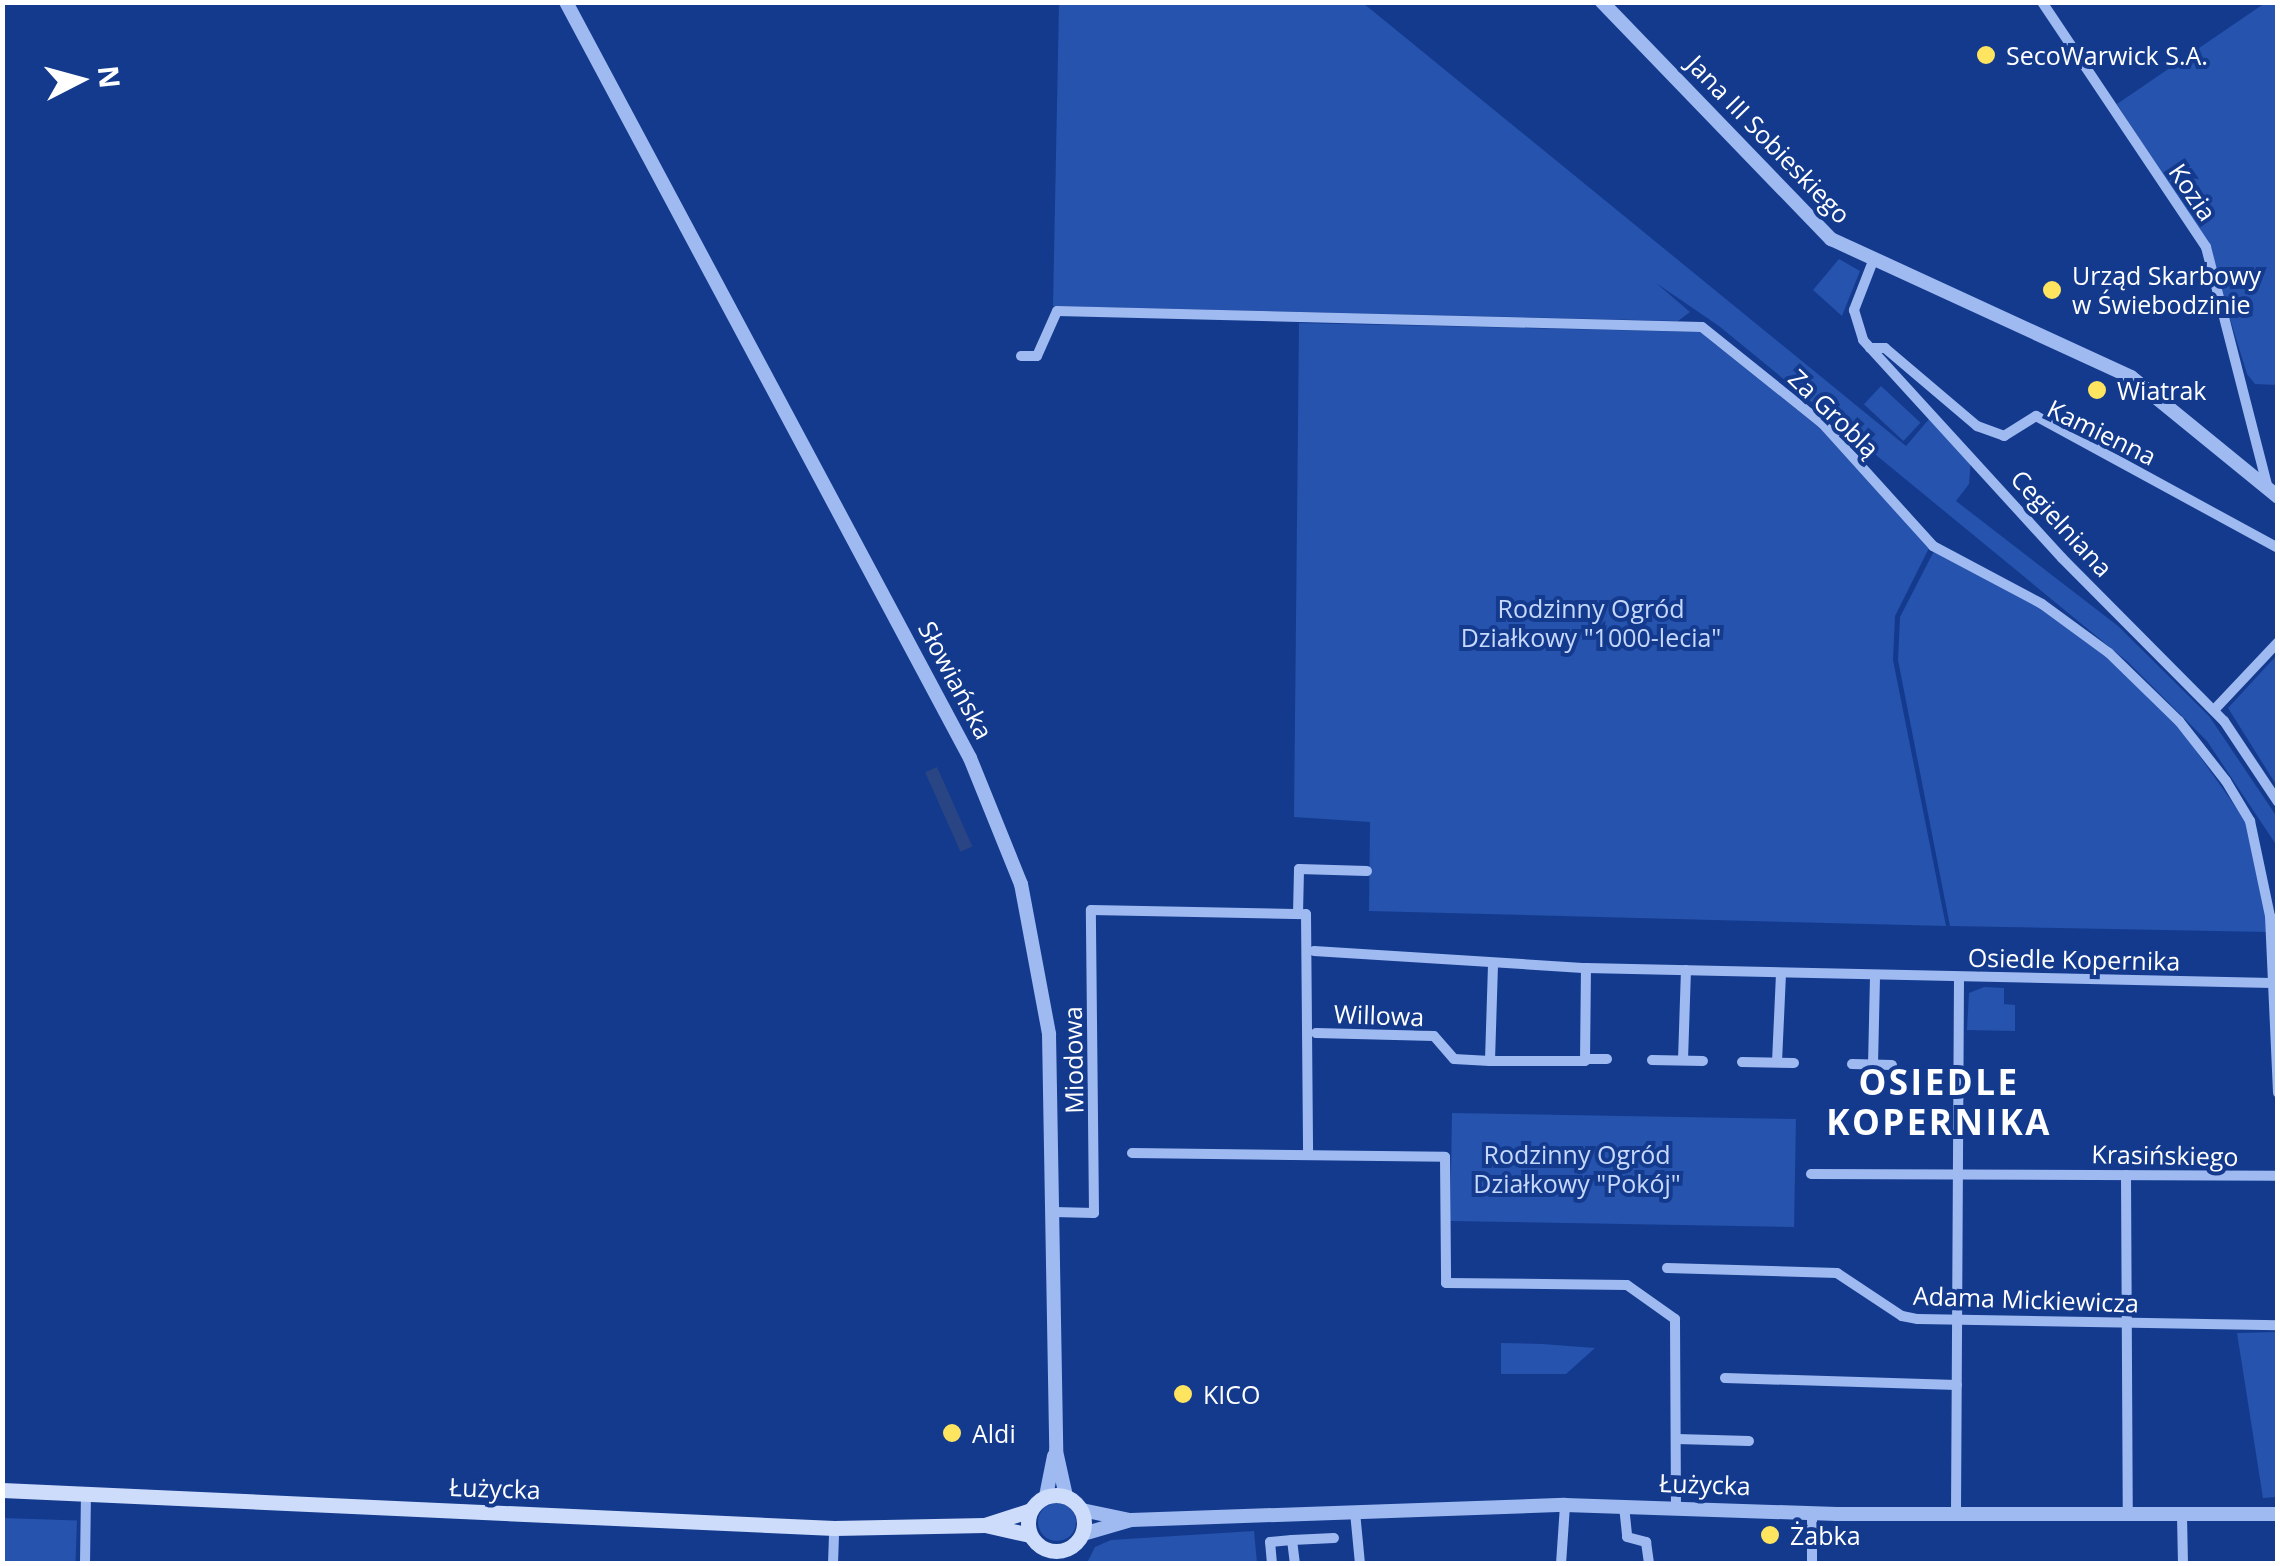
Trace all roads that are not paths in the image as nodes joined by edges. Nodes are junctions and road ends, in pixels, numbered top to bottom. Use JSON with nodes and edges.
{"nodes":[{"id":1,"x":566,"y":2,"type":"edge"},
{"id":2,"x":1602,"y":2,"type":"edge"},
{"id":3,"x":2042,"y":2,"type":"edge"},
{"id":4,"x":1873,"y":261,"type":"junction"},
{"id":5,"x":1870,"y":348,"type":"junction"},
{"id":6,"x":1021,"y":356,"type":"dead end"},
{"id":7,"x":2273,"y":492,"type":"edge"},
{"id":8,"x":2278,"y":548,"type":"edge"},
{"id":9,"x":2278,"y":642,"type":"edge"},
{"id":10,"x":2214,"y":710,"type":"junction"},
{"id":11,"x":2278,"y":802,"type":"edge"},
{"id":12,"x":1367,"y":871,"type":"dead end"},
{"id":13,"x":1298,"y":914,"type":"junction"},
{"id":14,"x":1314,"y":951,"type":"dead end"},
{"id":15,"x":1494,"y":964,"type":"junction"},
{"id":16,"x":1586,"y":968,"type":"junction"},
{"id":17,"x":1686,"y":970,"type":"junction"},
{"id":18,"x":1781,"y":973,"type":"junction"},
{"id":19,"x":1875,"y":976,"type":"junction"},
{"id":20,"x":1959,"y":978,"type":"junction"},
{"id":21,"x":2272,"y":983,"type":"junction"},
{"id":22,"x":1316,"y":1032,"type":"dead end"},
{"id":23,"x":1584,"y":1058,"type":"junction"},
{"id":24,"x":1607,"y":1059,"type":"dead end"},
{"id":25,"x":1652,"y":1060,"type":"dead end"},
{"id":26,"x":1683,"y":1060,"type":"junction"},
{"id":27,"x":1490,"y":1061,"type":"junction"},
{"id":28,"x":1703,"y":1061,"type":"dead end"},
{"id":29,"x":1742,"y":1062,"type":"dead end"},
{"id":30,"x":1777,"y":1062,"type":"junction"},
{"id":31,"x":1794,"y":1063,"type":"dead end"},
{"id":32,"x":1852,"y":1064,"type":"dead end"},
{"id":33,"x":1873,"y":1065,"type":"junction"},
{"id":34,"x":1892,"y":1065,"type":"dead end"},
{"id":35,"x":2278,"y":1093,"type":"edge"},
{"id":36,"x":1132,"y":1153,"type":"dead end"},
{"id":37,"x":1308,"y":1155,"type":"junction"},
{"id":38,"x":1811,"y":1174,"type":"dead end"},
{"id":39,"x":1960,"y":1174,"type":"junction"},
{"id":40,"x":2126,"y":1175,"type":"junction"},
{"id":41,"x":2278,"y":1176,"type":"edge"},
{"id":42,"x":1054,"y":1212,"type":"junction"},
{"id":43,"x":1668,"y":1268,"type":"dead end"},
{"id":44,"x":1958,"y":1320,"type":"junction"},
{"id":45,"x":2126,"y":1323,"type":"junction"},
{"id":46,"x":2278,"y":1325,"type":"edge"},
{"id":47,"x":1725,"y":1378,"type":"dead end"},
{"id":48,"x":1957,"y":1385,"type":"junction"},
{"id":49,"x":1677,"y":1439,"type":"junction"},
{"id":50,"x":1750,"y":1442,"type":"dead end"},
{"id":51,"x":1056,"y":1450,"type":"junction"},
{"id":52,"x":2,"y":1490,"type":"edge"},
{"id":53,"x":86,"y":1494,"type":"junction"},
{"id":54,"x":1046,"y":1496,"type":"junction"},
{"id":55,"x":1066,"y":1496,"type":"junction"},
{"id":56,"x":1565,"y":1505,"type":"junction"},
{"id":57,"x":1624,"y":1506,"type":"junction"},
{"id":58,"x":1676,"y":1508,"type":"junction"},
{"id":59,"x":1031,"y":1510,"type":"junction"},
{"id":60,"x":1082,"y":1510,"type":"junction"},
{"id":61,"x":1355,"y":1512,"type":"junction"},
{"id":62,"x":1812,"y":1513,"type":"junction"},
{"id":63,"x":1956,"y":1514,"type":"junction"},
{"id":64,"x":2278,"y":1514,"type":"edge"},
{"id":65,"x":2128,"y":1515,"type":"junction"},
{"id":66,"x":2182,"y":1516,"type":"junction"},
{"id":67,"x":1131,"y":1520,"type":"junction"},
{"id":68,"x":985,"y":1525,"type":"junction"},
{"id":69,"x":834,"y":1528,"type":"junction"},
{"id":70,"x":1030,"y":1534,"type":"junction"},
{"id":71,"x":1083,"y":1534,"type":"junction"},
{"id":72,"x":1334,"y":1538,"type":"dead end"},
{"id":73,"x":1292,"y":1540,"type":"junction"},
{"id":74,"x":1069,"y":1555,"type":"edge"},
{"id":75,"x":1048,"y":1556,"type":"edge"},
{"id":76,"x":85,"y":1564,"type":"edge"},
{"id":77,"x":833,"y":1564,"type":"edge"},
{"id":78,"x":1272,"y":1564,"type":"edge"},
{"id":79,"x":1294,"y":1564,"type":"edge"},
{"id":80,"x":1360,"y":1564,"type":"edge"},
{"id":81,"x":1561,"y":1564,"type":"edge"},
{"id":82,"x":1649,"y":1564,"type":"edge"},
{"id":83,"x":1812,"y":1564,"type":"edge"},
{"id":84,"x":2183,"y":1564,"type":"edge"}],
"edges":[{"from":1,"to":42,"type":"street","name":"Słowiańska"},
{"from":2,"to":4,"type":"street","name":"Jana III Sobieskiego"},
{"from":3,"to":7,"type":"street","name":"Kozia"},
{"from":4,"to":5,"type":"street","name":"Cegielniana"},
{"from":4,"to":7,"type":"street","name":"Jana III Sobieskiego"},
{"from":5,"to":8,"type":"street","name":"Kamienna"},
{"from":5,"to":10,"type":"street","name":"Cegielniana"},
{"from":6,"to":21,"type":"street","name":"Za Groblą"},
{"from":9,"to":10,"type":"street"},
{"from":10,"to":11,"type":"street","name":"Cegielniana"},
{"from":12,"to":13,"type":"street"},
{"from":13,"to":37,"type":"street"},
{"from":13,"to":42,"type":"street","name":"Miodowa"},
{"from":14,"to":15,"type":"street","name":"Osiedle Kopernika"},
{"from":15,"to":16,"type":"street","name":"Osiedle Kopernika"},
{"from":15,"to":27,"type":"street"},
{"from":16,"to":17,"type":"street","name":"Osiedle Kopernika"},
{"from":16,"to":23,"type":"street"},
{"from":17,"to":18,"type":"street","name":"Osiedle Kopernika"},
{"from":17,"to":26,"type":"street"},
{"from":18,"to":19,"type":"street","name":"Osiedle Kopernika"},
{"from":18,"to":30,"type":"street"},
{"from":19,"to":20,"type":"street","name":"Osiedle Kopernika"},
{"from":19,"to":33,"type":"street"},
{"from":20,"to":21,"type":"street","name":"Osiedle Kopernika"},
{"from":20,"to":39,"type":"street"},
{"from":21,"to":35,"type":"street","name":"Za Groblą"},
{"from":22,"to":27,"type":"street","name":"Willowa"},
{"from":23,"to":24,"type":"street"},
{"from":23,"to":27,"type":"street"},
{"from":25,"to":26,"type":"street"},
{"from":26,"to":28,"type":"street"},
{"from":29,"to":30,"type":"street"},
{"from":30,"to":31,"type":"street"},
{"from":32,"to":33,"type":"street"},
{"from":33,"to":34,"type":"street"},
{"from":36,"to":37,"type":"street"},
{"from":37,"to":49,"type":"street"},
{"from":38,"to":39,"type":"street","name":"Krasińskiego"},
{"from":39,"to":40,"type":"street","name":"Krasińskiego"},
{"from":39,"to":44,"type":"street"},
{"from":40,"to":41,"type":"street","name":"Krasińskiego"},
{"from":40,"to":45,"type":"street"},
{"from":42,"to":51,"type":"street","name":"Słowiańska"},
{"from":43,"to":44,"type":"street","name":"Adama Mickiewicza"},
{"from":44,"to":45,"type":"street","name":"Adama Mickiewicza"},
{"from":44,"to":48,"type":"street"},
{"from":45,"to":46,"type":"street","name":"Adama Mickiewicza"},
{"from":45,"to":65,"type":"street"},
{"from":47,"to":48,"type":"street"},
{"from":48,"to":63,"type":"street"},
{"from":49,"to":50,"type":"street"},
{"from":49,"to":58,"type":"street"},
{"from":51,"to":54,"type":"street","name":"Słowiańska"},
{"from":51,"to":55,"type":"street","name":"Słowiańska"},
{"from":52,"to":53,"type":"main road","name":"Łużycka"},
{"from":53,"to":69,"type":"main road","name":"Łużycka"},
{"from":53,"to":76,"type":"street"},
{"from":54,"to":55,"type":"main road"},
{"from":54,"to":59,"type":"main road"},
{"from":55,"to":60,"type":"main road"},
{"from":56,"to":57,"type":"street","name":"Łużycka"},
{"from":56,"to":61,"type":"street","name":"Łużycka"},
{"from":56,"to":81,"type":"street"},
{"from":57,"to":58,"type":"street","name":"Łużycka"},
{"from":57,"to":82,"type":"street"},
{"from":58,"to":62,"type":"street","name":"Łużycka"},
{"from":59,"to":68,"type":"main road","name":"Łużycka"},
{"from":59,"to":70,"type":"main road"},
{"from":60,"to":67,"type":"street","name":"Łużycka"},
{"from":60,"to":71,"type":"main road"},
{"from":61,"to":67,"type":"street","name":"Łużycka"},
{"from":61,"to":80,"type":"street"},
{"from":62,"to":63,"type":"street","name":"Łużycka"},
{"from":62,"to":83,"type":"street"},
{"from":63,"to":65,"type":"street","name":"Łużycka"},
{"from":64,"to":66,"type":"street","name":"Łużycka"},
{"from":65,"to":66,"type":"street","name":"Łużycka"},
{"from":66,"to":84,"type":"street"},
{"from":67,"to":71,"type":"street","name":"Łużycka"},
{"from":68,"to":69,"type":"main road","name":"Łużycka"},
{"from":68,"to":70,"type":"main road","name":"Łużycka"},
{"from":69,"to":77,"type":"street"},
{"from":70,"to":75,"type":"main road"},
{"from":71,"to":74,"type":"main road"},
{"from":72,"to":73,"type":"street"},
{"from":73,"to":78,"type":"street"},
{"from":73,"to":79,"type":"street"},
{"from":74,"to":75,"type":"main road"}]}
